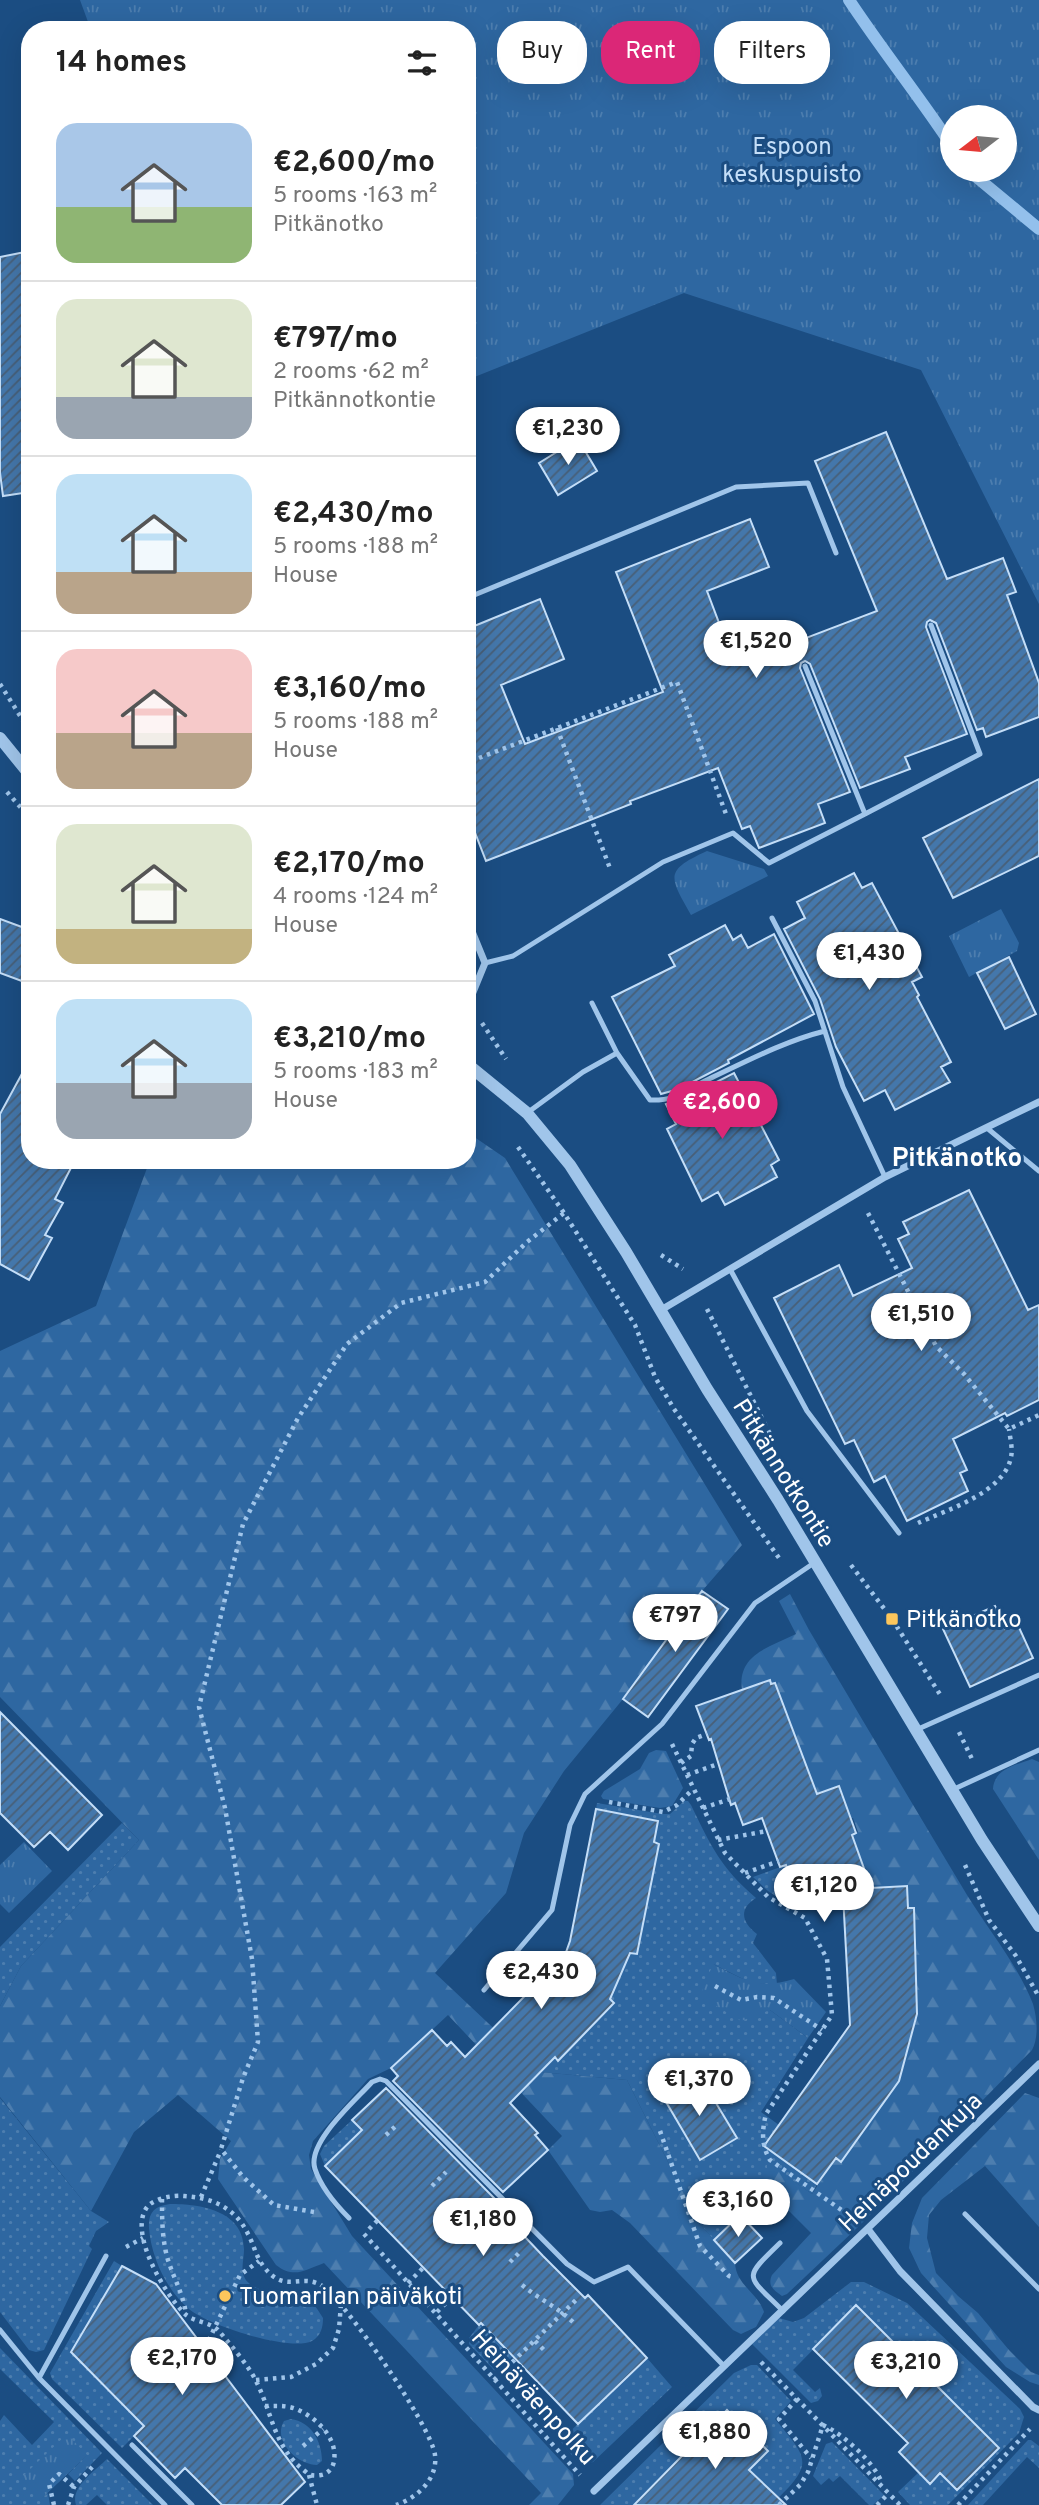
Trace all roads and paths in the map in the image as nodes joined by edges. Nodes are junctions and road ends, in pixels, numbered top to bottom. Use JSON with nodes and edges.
{"nodes":[{"id":1,"x":836,"y":553,"type":"dead end"},
{"id":2,"x":476,"y":594,"type":"edge"},
{"id":3,"x":931,"y":625,"type":"dead end"},
{"id":4,"x":804,"y":667,"type":"dead end"},
{"id":5,"x":0,"y":684,"type":"edge"},
{"id":6,"x":17,"y":713,"type":"dead end"},
{"id":7,"x":557,"y":727,"type":"junction"},
{"id":8,"x":0,"y":738,"type":"edge"},
{"id":9,"x":479,"y":758,"type":"dead end"},
{"id":10,"x":21,"y":764,"type":"edge"},
{"id":11,"x":1,"y":785,"type":"edge"},
{"id":12,"x":21,"y":808,"type":"edge"},
{"id":13,"x":865,"y":814,"type":"junction"},
{"id":14,"x":733,"y":832,"type":"junction"},
{"id":15,"x":620,"y":890,"type":"junction"},
{"id":16,"x":772,"y":918,"type":"dead end"},
{"id":17,"x":476,"y":941,"type":"edge"},
{"id":18,"x":485,"y":963,"type":"junction"},
{"id":19,"x":476,"y":985,"type":"edge"},
{"id":20,"x":592,"y":1003,"type":"dead end"},
{"id":21,"x":825,"y":1031,"type":"junction"},
{"id":22,"x":617,"y":1053,"type":"junction"},
{"id":23,"x":476,"y":1071,"type":"edge"},
{"id":24,"x":1039,"y":1102,"type":"edge"},
{"id":25,"x":527,"y":1113,"type":"junction"},
{"id":26,"x":987,"y":1128,"type":"junction"},
{"id":27,"x":517,"y":1146,"type":"dead end"},
{"id":28,"x":1039,"y":1171,"type":"edge"},
{"id":29,"x":885,"y":1177,"type":"junction"},
{"id":30,"x":859,"y":1193,"type":"junction"},
{"id":31,"x":564,"y":1213,"type":"junction"},
{"id":32,"x":730,"y":1269,"type":"junction"},
{"id":33,"x":697,"y":1289,"type":"junction"},
{"id":34,"x":661,"y":1310,"type":"junction"},
{"id":35,"x":1039,"y":1415,"type":"edge"},
{"id":36,"x":1009,"y":1429,"type":"junction"},
{"id":37,"x":772,"y":1438,"type":"dead end"},
{"id":38,"x":900,"y":1533,"type":"joint"},
{"id":39,"x":847,"y":1561,"type":"dead end"},
{"id":40,"x":814,"y":1563,"type":"junction"},
{"id":41,"x":793,"y":1577,"type":"junction"},
{"id":42,"x":1039,"y":1675,"type":"edge"},
{"id":43,"x":951,"y":1714,"type":"junction"},
{"id":44,"x":662,"y":1724,"type":"junction"},
{"id":45,"x":916,"y":1730,"type":"junction"},
{"id":46,"x":707,"y":1734,"type":"dead end"},
{"id":47,"x":1039,"y":1750,"type":"edge"},
{"id":48,"x":681,"y":1763,"type":"junction"},
{"id":49,"x":718,"y":1764,"type":"dead end"},
{"id":50,"x":687,"y":1775,"type":"junction"},
{"id":51,"x":980,"y":1776,"type":"junction"},
{"id":52,"x":693,"y":1789,"type":"junction"},
{"id":53,"x":952,"y":1790,"type":"junction"},
{"id":54,"x":584,"y":1798,"type":"junction"},
{"id":55,"x":730,"y":1799,"type":"dead end"},
{"id":56,"x":703,"y":1808,"type":"junction"},
{"id":57,"x":767,"y":1831,"type":"dead end"},
{"id":58,"x":718,"y":1840,"type":"junction"},
{"id":59,"x":960,"y":1854,"type":"dead end"},
{"id":60,"x":779,"y":1861,"type":"dead end"},
{"id":61,"x":745,"y":1873,"type":"junction"},
{"id":62,"x":1039,"y":1926,"type":"edge"},
{"id":63,"x":715,"y":1986,"type":"dead end"},
{"id":64,"x":484,"y":1990,"type":"dead end"},
{"id":65,"x":1039,"y":1997,"type":"edge"},
{"id":66,"x":822,"y":2030,"type":"junction"},
{"id":67,"x":1039,"y":2064,"type":"edge"},
{"id":68,"x":397,"y":2125,"type":"dead end"},
{"id":69,"x":660,"y":2131,"type":"dead end"},
{"id":70,"x":386,"y":2135,"type":"dead end"},
{"id":71,"x":221,"y":2149,"type":"junction"},
{"id":72,"x":443,"y":2176,"type":"dead end"},
{"id":73,"x":432,"y":2186,"type":"dead end"},
{"id":74,"x":201,"y":2197,"type":"junction"},
{"id":75,"x":162,"y":2199,"type":"junction"},
{"id":76,"x":468,"y":2203,"type":"dead end"},
{"id":77,"x":457,"y":2213,"type":"dead end"},
{"id":78,"x":965,"y":2214,"type":"dead end"},
{"id":79,"x":349,"y":2218,"type":"junction"},
{"id":80,"x":378,"y":2220,"type":"dead end"},
{"id":81,"x":858,"y":2222,"type":"dead end"},
{"id":82,"x":370,"y":2228,"type":"dead end"},
{"id":83,"x":868,"y":2230,"type":"junction"},
{"id":84,"x":780,"y":2243,"type":"dead end"},
{"id":85,"x":520,"y":2252,"type":"dead end"},
{"id":86,"x":106,"y":2256,"type":"dead end"},
{"id":87,"x":259,"y":2261,"type":"junction"},
{"id":88,"x":510,"y":2262,"type":"dead end"},
{"id":89,"x":424,"y":2267,"type":"dead end"},
{"id":90,"x":752,"y":2277,"type":"junction"},
{"id":91,"x":594,"y":2282,"type":"junction"},
{"id":92,"x":408,"y":2283,"type":"junction"},
{"id":93,"x":522,"y":2285,"type":"dead end"},
{"id":94,"x":1039,"y":2289,"type":"edge"},
{"id":95,"x":452,"y":2297,"type":"dead end"},
{"id":96,"x":341,"y":2304,"type":"junction"},
{"id":97,"x":783,"y":2311,"type":"junction"},
{"id":98,"x":437,"y":2312,"type":"junction"},
{"id":99,"x":564,"y":2312,"type":"junction"},
{"id":100,"x":186,"y":2315,"type":"junction"},
{"id":101,"x":575,"y":2324,"type":"dead end"},
{"id":102,"x":215,"y":2327,"type":"junction"},
{"id":103,"x":0,"y":2330,"type":"edge"},
{"id":104,"x":535,"y":2341,"type":"junction"},
{"id":105,"x":746,"y":2346,"type":"junction"},
{"id":106,"x":205,"y":2348,"type":"dead end"},
{"id":107,"x":546,"y":2352,"type":"dead end"},
{"id":108,"x":724,"y":2366,"type":"junction"},
{"id":109,"x":39,"y":2378,"type":"junction"},
{"id":110,"x":256,"y":2380,"type":"junction"},
{"id":111,"x":494,"y":2380,"type":"junction"},
{"id":112,"x":797,"y":2399,"type":"junction"},
{"id":113,"x":265,"y":2406,"type":"junction"},
{"id":114,"x":1039,"y":2410,"type":"edge"},
{"id":115,"x":1039,"y":2420,"type":"edge"},
{"id":116,"x":823,"y":2425,"type":"junction"},
{"id":117,"x":323,"y":2429,"type":"junction"},
{"id":118,"x":132,"y":2445,"type":"dead end"},
{"id":119,"x":303,"y":2446,"type":"dead end"},
{"id":120,"x":110,"y":2450,"type":"junction"},
{"id":121,"x":812,"y":2459,"type":"junction"},
{"id":122,"x":309,"y":2475,"type":"junction"},
{"id":123,"x":74,"y":2487,"type":"junction"},
{"id":124,"x":594,"y":2491,"type":"joint"},
{"id":125,"x":889,"y":2493,"type":"junction"},
{"id":126,"x":54,"y":2505,"type":"edge"},
{"id":127,"x":68,"y":2505,"type":"edge"},
{"id":128,"x":165,"y":2505,"type":"edge"},
{"id":129,"x":192,"y":2505,"type":"edge"},
{"id":130,"x":317,"y":2505,"type":"edge"},
{"id":131,"x":396,"y":2505,"type":"edge"},
{"id":132,"x":779,"y":2505,"type":"edge"},
{"id":133,"x":877,"y":2505,"type":"edge"},
{"id":134,"x":900,"y":2505,"type":"edge"},
{"id":135,"x":958,"y":2505,"type":"edge"}],
"edges":[{"from":1,"to":2,"type":"lane"},
{"from":3,"to":13,"type":"lane"},
{"from":4,"to":13,"type":"lane"},
{"from":5,"to":6,"type":"path"},
{"from":7,"to":9,"type":"path"},
{"from":7,"to":14,"type":"path"},
{"from":7,"to":15,"type":"path"},
{"from":8,"to":10,"type":"street"},
{"from":11,"to":12,"type":"path"},
{"from":13,"to":14,"type":"lane"},
{"from":14,"to":15,"type":"lane"},
{"from":15,"to":18,"type":"lane"},
{"from":16,"to":21,"type":"lane"},
{"from":17,"to":18,"type":"street"},
{"from":18,"to":19,"type":"street"},
{"from":20,"to":22,"type":"lane"},
{"from":21,"to":22,"type":"lane"},
{"from":21,"to":29,"type":"lane"},
{"from":22,"to":25,"type":"lane"},
{"from":23,"to":25,"type":"street","name":"Pitkännotkontie"},
{"from":24,"to":26,"type":"street"},
{"from":25,"to":34,"type":"street","name":"Pitkännotkontie"},
{"from":26,"to":28,"type":"lane"},
{"from":26,"to":29,"type":"street"},
{"from":27,"to":31,"type":"path"},
{"from":29,"to":30,"type":"street"},
{"from":30,"to":32,"type":"street"},
{"from":30,"to":36,"type":"path"},
{"from":31,"to":41,"type":"path"},
{"from":31,"to":71,"type":"path"},
{"from":32,"to":33,"type":"street"},
{"from":32,"to":38,"type":"lane"},
{"from":33,"to":34,"type":"street"},
{"from":33,"to":37,"type":"path"},
{"from":34,"to":40,"type":"street","name":"Pitkännotkontie"},
{"from":35,"to":36,"type":"path"},
{"from":36,"to":38,"type":"path"},
{"from":39,"to":43,"type":"path"},
{"from":40,"to":41,"type":"lane"},
{"from":40,"to":45,"type":"street","name":"Pitkännotkontie"},
{"from":41,"to":44,"type":"lane"},
{"from":42,"to":43,"type":"lane"},
{"from":43,"to":45,"type":"lane"},
{"from":43,"to":51,"type":"path"},
{"from":44,"to":48,"type":"path"},
{"from":44,"to":54,"type":"lane"},
{"from":45,"to":53,"type":"street","name":"Pitkännotkontie"},
{"from":46,"to":48,"type":"path"},
{"from":47,"to":51,"type":"lane"},
{"from":48,"to":50,"type":"path"},
{"from":49,"to":50,"type":"path"},
{"from":50,"to":52,"type":"path"},
{"from":51,"to":53,"type":"lane"},
{"from":52,"to":54,"type":"path"},
{"from":52,"to":56,"type":"path"},
{"from":53,"to":62,"type":"street","name":"Pitkännotkontie"},
{"from":54,"to":64,"type":"lane"},
{"from":55,"to":56,"type":"path"},
{"from":56,"to":58,"type":"path"},
{"from":57,"to":58,"type":"path"},
{"from":58,"to":61,"type":"path"},
{"from":59,"to":65,"type":"path"},
{"from":60,"to":61,"type":"path"},
{"from":61,"to":66,"type":"path"},
{"from":63,"to":66,"type":"path"},
{"from":66,"to":81,"type":"path"},
{"from":67,"to":83,"type":"street","name":"Heinäpoudankuja"},
{"from":68,"to":70,"type":"path"},
{"from":69,"to":90,"type":"path"},
{"from":71,"to":74,"type":"path"},
{"from":71,"to":79,"type":"path"},
{"from":72,"to":73,"type":"path"},
{"from":74,"to":75,"type":"path"},
{"from":74,"to":87,"type":"path"},
{"from":75,"to":100,"type":"path"},
{"from":75,"to":100,"type":"path"},
{"from":76,"to":77,"type":"path"},
{"from":78,"to":94,"type":"lane"},
{"from":79,"to":91,"type":"lane"},
{"from":79,"to":92,"type":"path","name":"Heinäväenpolku"},
{"from":80,"to":82,"type":"path"},
{"from":83,"to":97,"type":"street","name":"Heinäpoudankuja"},
{"from":83,"to":114,"type":"street"},
{"from":84,"to":90,"type":"lane"},
{"from":85,"to":88,"type":"path"},
{"from":86,"to":109,"type":"lane"},
{"from":87,"to":96,"type":"path"},
{"from":87,"to":102,"type":"path"},
{"from":89,"to":92,"type":"path"},
{"from":90,"to":97,"type":"lane"},
{"from":91,"to":99,"type":"path"},
{"from":91,"to":108,"type":"lane"},
{"from":92,"to":98,"type":"path","name":"Heinäväenpolku"},
{"from":93,"to":99,"type":"path"},
{"from":95,"to":98,"type":"path"},
{"from":96,"to":110,"type":"path"},
{"from":96,"to":131,"type":"path"},
{"from":97,"to":105,"type":"street","name":"Heinäpoudankuja"},
{"from":98,"to":111,"type":"path","name":"Heinäväenpolku"},
{"from":99,"to":101,"type":"path"},
{"from":99,"to":104,"type":"path"},
{"from":100,"to":102,"type":"path"},
{"from":102,"to":106,"type":"path"},
{"from":102,"to":110,"type":"path"},
{"from":103,"to":109,"type":"lane"},
{"from":104,"to":107,"type":"path"},
{"from":104,"to":111,"type":"path"},
{"from":105,"to":108,"type":"street","name":"Heinäpoudankuja"},
{"from":105,"to":112,"type":"path"},
{"from":108,"to":124,"type":"street","name":"Heinäpoudankuja"},
{"from":109,"to":120,"type":"lane"},
{"from":110,"to":113,"type":"path"},
{"from":111,"to":124,"type":"path","name":"Heinäväenpolku"},
{"from":112,"to":116,"type":"path"},
{"from":112,"to":121,"type":"path"},
{"from":113,"to":117,"type":"path"},
{"from":113,"to":122,"type":"path"},
{"from":115,"to":135,"type":"path"},
{"from":116,"to":121,"type":"path"},
{"from":116,"to":125,"type":"path"},
{"from":117,"to":119,"type":"path"},
{"from":117,"to":122,"type":"path"},
{"from":118,"to":129,"type":"lane"},
{"from":120,"to":123,"type":"path"},
{"from":120,"to":128,"type":"lane"},
{"from":121,"to":132,"type":"path"},
{"from":122,"to":130,"type":"path"},
{"from":123,"to":126,"type":"path"},
{"from":123,"to":127,"type":"path"},
{"from":125,"to":133,"type":"path"},
{"from":125,"to":134,"type":"path"}]}
